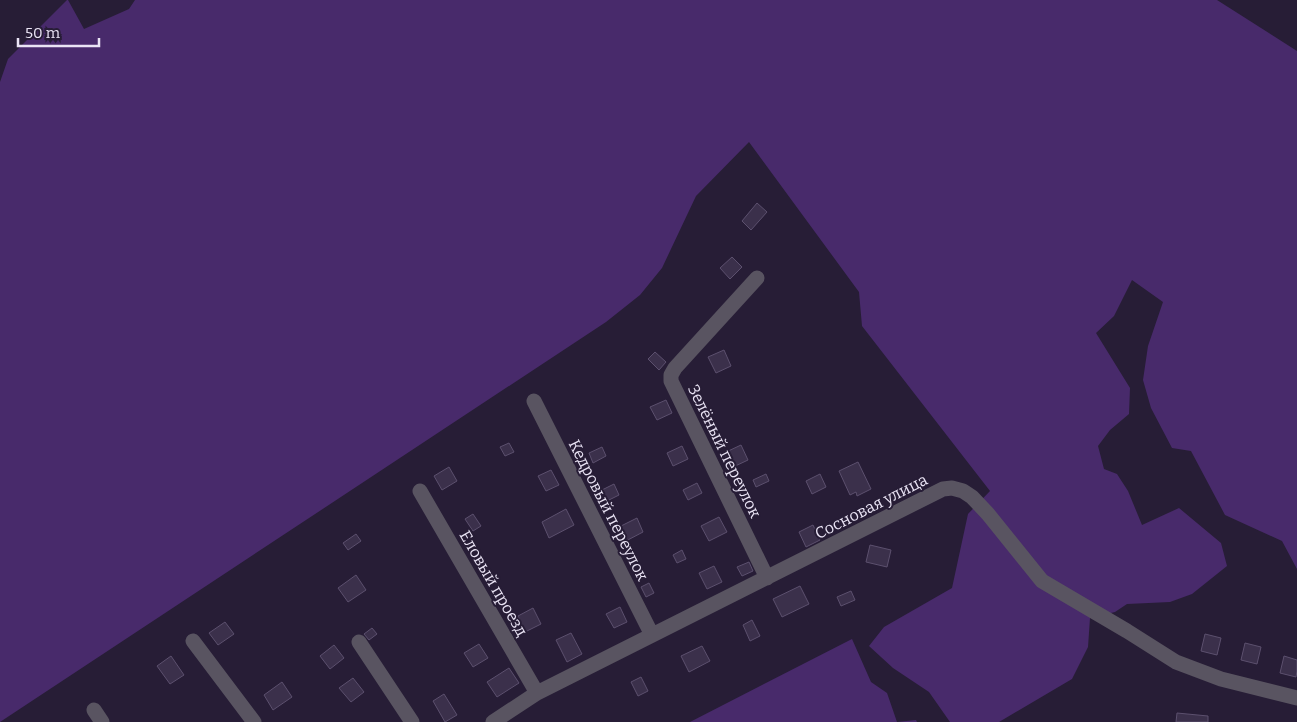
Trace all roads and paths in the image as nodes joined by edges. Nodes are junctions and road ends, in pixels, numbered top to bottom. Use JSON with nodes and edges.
{"nodes":[{"id":1,"x":757,"y":278,"type":"dead end"},
{"id":2,"x":534,"y":401,"type":"dead end"},
{"id":3,"x":420,"y":491,"type":"dead end"},
{"id":4,"x":767,"y":578,"type":"junction"},
{"id":5,"x":652,"y":635,"type":"junction"},
{"id":6,"x":193,"y":641,"type":"dead end"},
{"id":7,"x":359,"y":642,"type":"dead end"},
{"id":8,"x":537,"y":693,"type":"junction"},
{"id":9,"x":1297,"y":698,"type":"edge"},
{"id":10,"x":254,"y":722,"type":"edge"},
{"id":11,"x":412,"y":722,"type":"edge"},
{"id":12,"x":493,"y":722,"type":"edge"}],
"edges":[{"from":1,"to":4,"type":"street","name":"Зелёный переулок"},
{"from":2,"to":5,"type":"street","name":"Кедровый переулок"},
{"from":3,"to":8,"type":"street","name":"Еловый проезд"},
{"from":4,"to":5,"type":"street","name":"Сосновая улица"},
{"from":4,"to":9,"type":"street","name":"Сосновая улица"},
{"from":5,"to":8,"type":"street","name":"Сосновая улица"},
{"from":6,"to":10,"type":"street"},
{"from":7,"to":11,"type":"street"},
{"from":8,"to":12,"type":"street","name":"Сосновая улица"}]}
